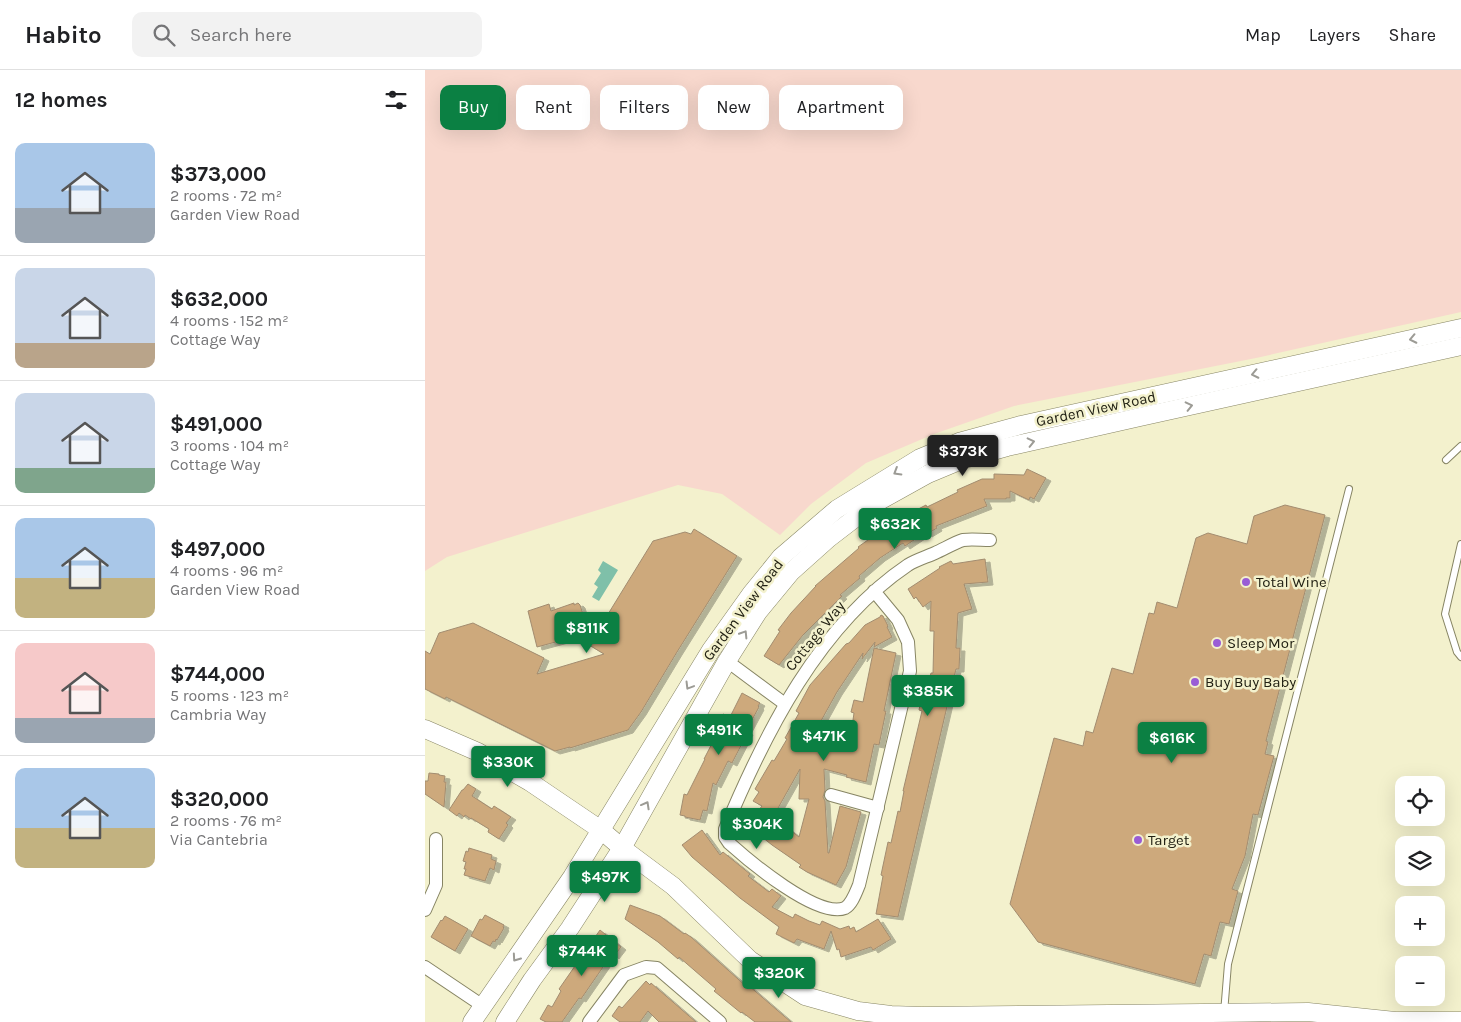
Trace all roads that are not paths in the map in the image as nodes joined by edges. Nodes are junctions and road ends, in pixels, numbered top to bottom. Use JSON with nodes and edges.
{"nodes":[{"id":1,"x":1461,"y":328,"type":"edge"},
{"id":2,"x":1461,"y":346,"type":"edge"},
{"id":3,"x":1461,"y":446,"type":"edge"},
{"id":4,"x":1446,"y":460,"type":"dead end"},
{"id":5,"x":1349,"y":489,"type":"dead end"},
{"id":6,"x":990,"y":540,"type":"dead end"},
{"id":7,"x":1461,"y":544,"type":"edge"},
{"id":8,"x":874,"y":591,"type":"junction"},
{"id":9,"x":1461,"y":656,"type":"edge"},
{"id":10,"x":727,"y":661,"type":"junction"},
{"id":11,"x":785,"y":704,"type":"junction"},
{"id":12,"x":425,"y":729,"type":"edge"},
{"id":13,"x":831,"y":795,"type":"dead end"},
{"id":14,"x":877,"y":808,"type":"junction"},
{"id":15,"x":601,"y":830,"type":"junction"},
{"id":16,"x":436,"y":839,"type":"dead end"},
{"id":17,"x":622,"y":848,"type":"junction"},
{"id":18,"x":425,"y":910,"type":"edge"},
{"id":19,"x":425,"y":967,"type":"edge"},
{"id":20,"x":483,"y":1006,"type":"junction"},
{"id":21,"x":1224,"y":1013,"type":"junction"},
{"id":22,"x":1416,"y":1021,"type":"edge"},
{"id":23,"x":1461,"y":1021,"type":"edge"},
{"id":24,"x":472,"y":1022,"type":"edge"},
{"id":25,"x":505,"y":1022,"type":"edge"},
{"id":26,"x":589,"y":1022,"type":"edge"},
{"id":27,"x":720,"y":1022,"type":"edge"}],
"edges":[{"from":1,"to":15,"type":"main road","name":"Garden View Road","one_way":true},
{"from":10,"to":2,"type":"main road","name":"Garden View Road","one_way":true},
{"from":3,"to":4,"type":"lane"},
{"from":5,"to":21,"type":"lane"},
{"from":6,"to":8,"type":"street","name":"Cottage Way"},
{"from":7,"to":9,"type":"lane"},
{"from":8,"to":11,"type":"street","name":"Cottage Way"},
{"from":8,"to":14,"type":"street","name":"Cottage Way"},
{"from":10,"to":11,"type":"street"},
{"from":17,"to":10,"type":"main road","name":"Garden View Road","one_way":true},
{"from":11,"to":14,"type":"street","name":"Cottage Way"},
{"from":12,"to":15,"type":"main road"},
{"from":13,"to":14,"type":"street"},
{"from":15,"to":17,"type":"main road"},
{"from":15,"to":20,"type":"main road","name":"Garden View Road","one_way":true},
{"from":16,"to":18,"type":"street"},
{"from":17,"to":21,"type":"main road"},
{"from":17,"to":25,"type":"main road","name":"Garden View Road"},
{"from":19,"to":20,"type":"street"},
{"from":20,"to":24,"type":"main road","name":"Garden View Road"},
{"from":21,"to":22,"type":"main road"},
{"from":22,"to":23,"type":"main road"},
{"from":26,"to":27,"type":"street"}]}
